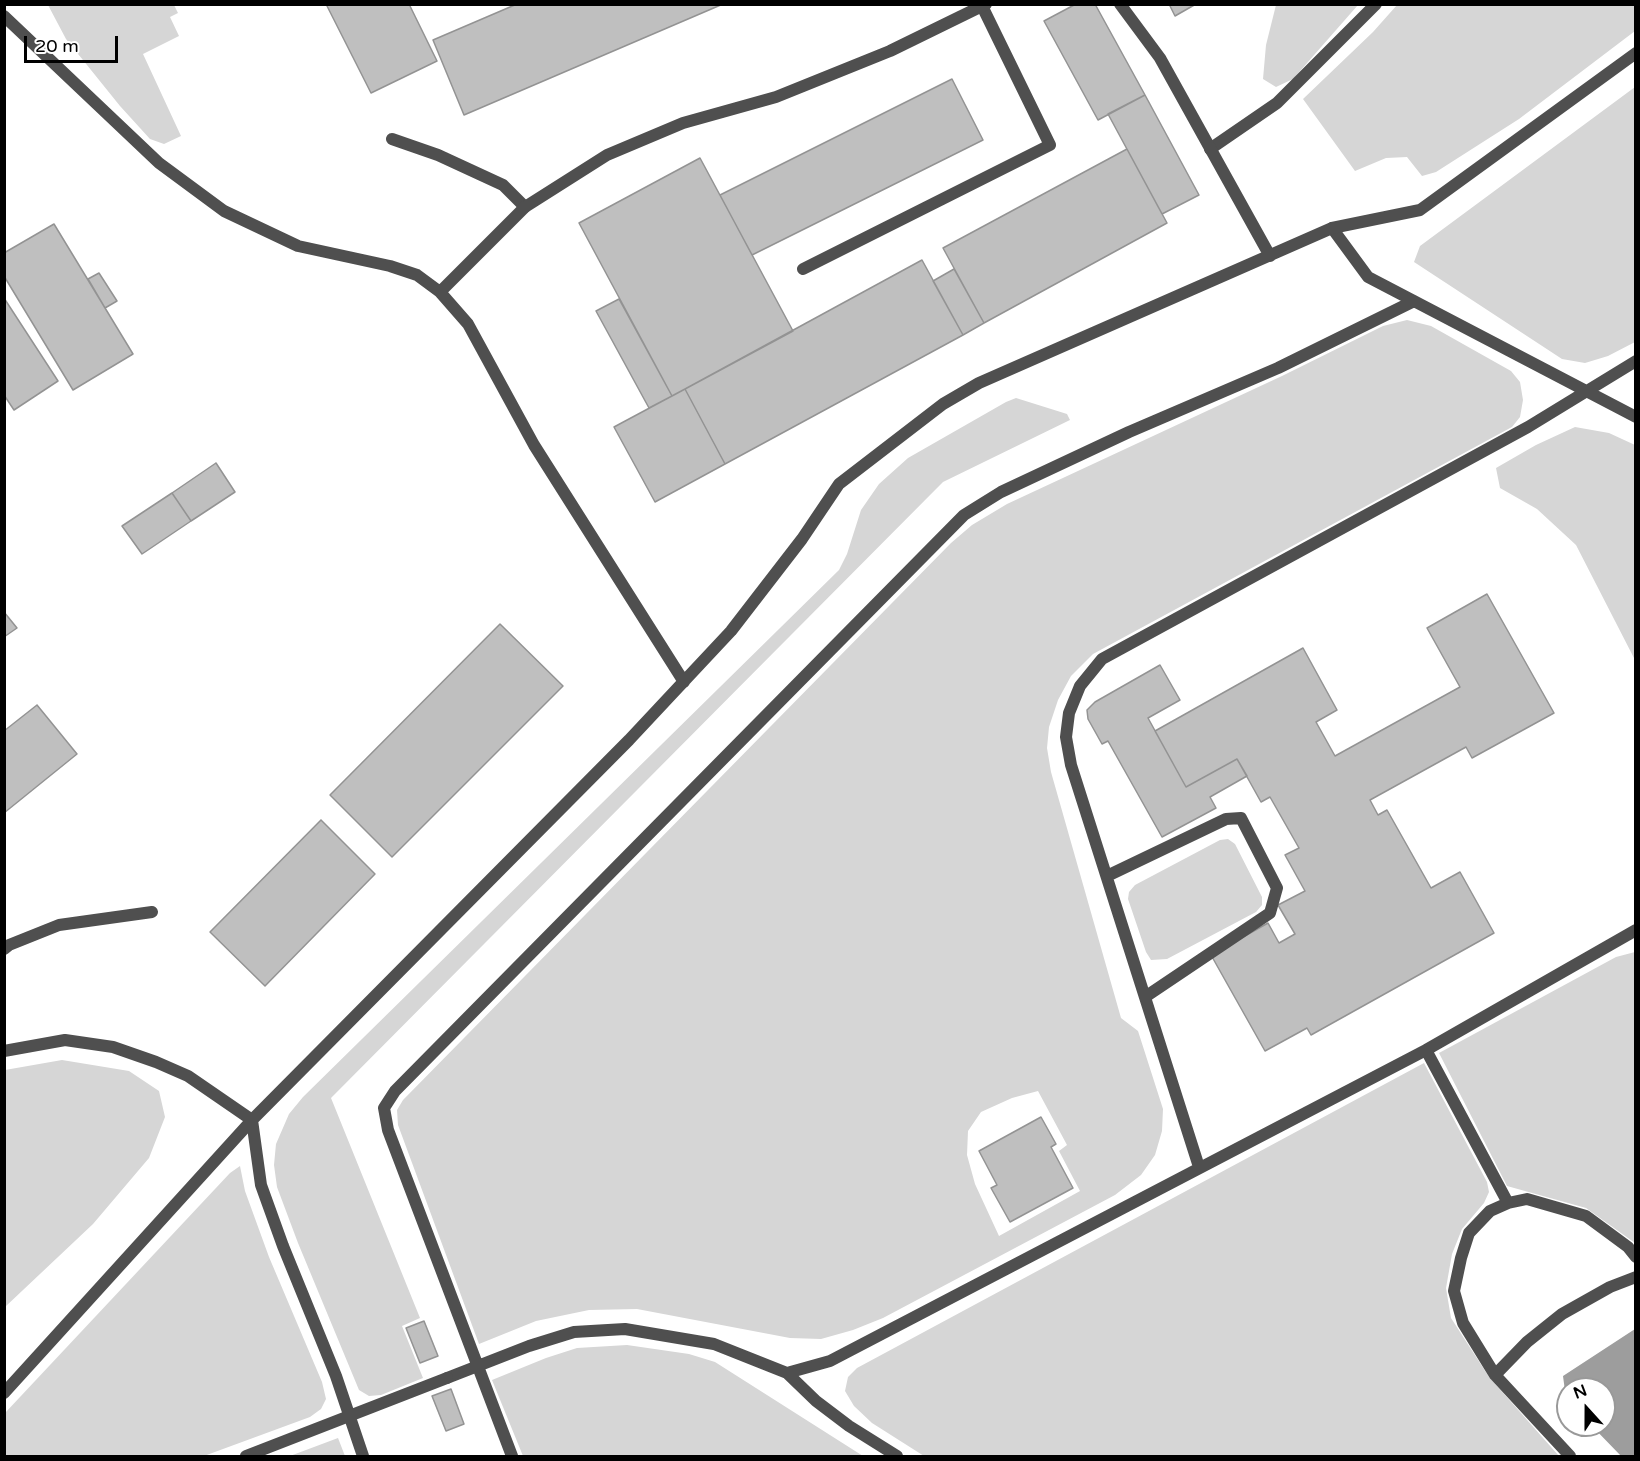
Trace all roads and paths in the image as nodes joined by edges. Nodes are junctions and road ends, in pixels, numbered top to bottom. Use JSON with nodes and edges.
{"nodes":[{"id":1,"x":1120,"y":4,"type":"edge"},
{"id":2,"x":1376,"y":4,"type":"edge"},
{"id":3,"x":984,"y":5,"type":"edge"},
{"id":4,"x":4,"y":16,"type":"edge"},
{"id":5,"x":1635,"y":53,"type":"edge"},
{"id":6,"x":392,"y":139,"type":"dead end"},
{"id":7,"x":1210,"y":149,"type":"junction"},
{"id":8,"x":525,"y":207,"type":"junction"},
{"id":9,"x":1332,"y":228,"type":"junction"},
{"id":10,"x":1270,"y":256,"type":"junction"},
{"id":11,"x":803,"y":269,"type":"dead end"},
{"id":12,"x":440,"y":292,"type":"junction"},
{"id":13,"x":1414,"y":301,"type":"junction"},
{"id":14,"x":1635,"y":361,"type":"edge"},
{"id":15,"x":1586,"y":391,"type":"junction"},
{"id":16,"x":1635,"y":417,"type":"edge"},
{"id":17,"x":684,"y":682,"type":"junction"},
{"id":18,"x":1107,"y":876,"type":"junction"},
{"id":19,"x":152,"y":912,"type":"dead end"},
{"id":20,"x":1635,"y":930,"type":"edge"},
{"id":21,"x":4,"y":949,"type":"edge"},
{"id":22,"x":1145,"y":997,"type":"junction"},
{"id":23,"x":1426,"y":1050,"type":"junction"},
{"id":24,"x":4,"y":1052,"type":"edge"},
{"id":25,"x":252,"y":1120,"type":"junction"},
{"id":26,"x":1199,"y":1167,"type":"junction"},
{"id":27,"x":1508,"y":1203,"type":"junction"},
{"id":28,"x":1635,"y":1257,"type":"edge"},
{"id":29,"x":1635,"y":1277,"type":"edge"},
{"id":30,"x":787,"y":1372,"type":"junction"},
{"id":31,"x":1496,"y":1375,"type":"junction"},
{"id":32,"x":4,"y":1393,"type":"edge"},
{"id":33,"x":348,"y":1417,"type":"junction"},
{"id":34,"x":246,"y":1456,"type":"edge"},
{"id":35,"x":363,"y":1456,"type":"edge"},
{"id":36,"x":512,"y":1456,"type":"edge"},
{"id":37,"x":897,"y":1456,"type":"edge"},
{"id":38,"x":1570,"y":1456,"type":"edge"}],
"edges":[{"from":1,"to":7,"type":"street"},
{"from":2,"to":7,"type":"street"},
{"from":3,"to":8,"type":"street"},
{"from":3,"to":11,"type":"street"},
{"from":4,"to":12,"type":"street"},
{"from":5,"to":9,"type":"street"},
{"from":6,"to":8,"type":"street"},
{"from":7,"to":10,"type":"street"},
{"from":8,"to":12,"type":"street"},
{"from":9,"to":10,"type":"street"},
{"from":9,"to":13,"type":"street"},
{"from":10,"to":17,"type":"street"},
{"from":12,"to":17,"type":"street"},
{"from":13,"to":15,"type":"street"},
{"from":13,"to":36,"type":"street"},
{"from":14,"to":15,"type":"street"},
{"from":15,"to":16,"type":"street"},
{"from":15,"to":18,"type":"street"},
{"from":17,"to":25,"type":"street"},
{"from":18,"to":22,"type":"street"},
{"from":18,"to":22,"type":"street"},
{"from":19,"to":21,"type":"street"},
{"from":20,"to":23,"type":"street"},
{"from":22,"to":26,"type":"street"},
{"from":23,"to":26,"type":"street"},
{"from":23,"to":27,"type":"street"},
{"from":24,"to":25,"type":"street"},
{"from":25,"to":32,"type":"street"},
{"from":25,"to":33,"type":"street"},
{"from":26,"to":30,"type":"street"},
{"from":27,"to":28,"type":"street"},
{"from":27,"to":31,"type":"street"},
{"from":29,"to":31,"type":"street"},
{"from":30,"to":33,"type":"street"},
{"from":30,"to":37,"type":"street"},
{"from":31,"to":38,"type":"street"},
{"from":33,"to":34,"type":"street"},
{"from":33,"to":35,"type":"street"}]}
